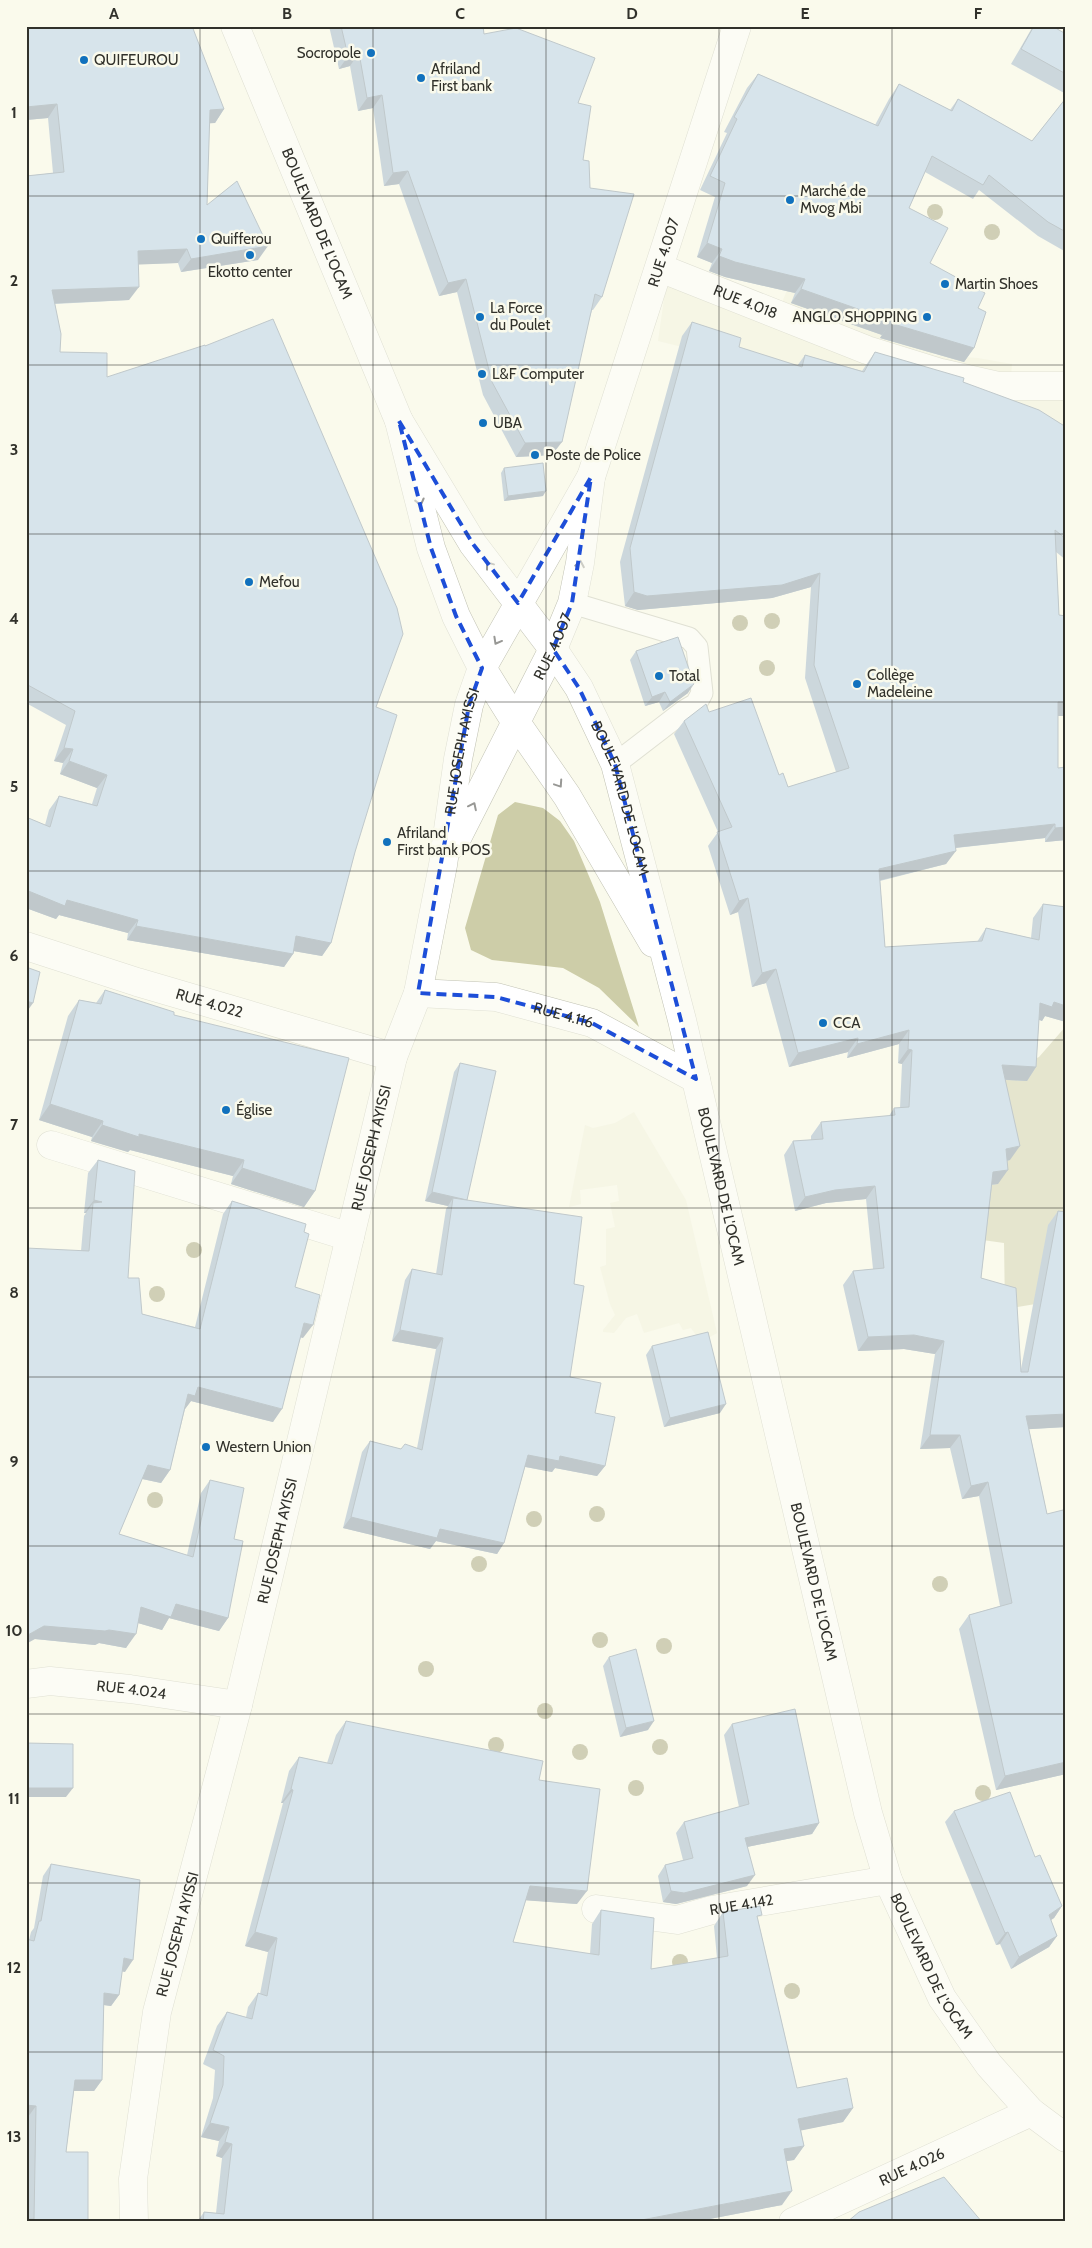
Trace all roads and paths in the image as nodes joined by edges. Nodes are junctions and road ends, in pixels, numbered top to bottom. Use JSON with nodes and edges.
{"nodes":[{"id":1,"x":236,"y":26,"type":"edge"},
{"id":2,"x":737,"y":26,"type":"edge"},
{"id":3,"x":660,"y":268,"type":"junction"},
{"id":4,"x":1066,"y":386,"type":"edge"},
{"id":5,"x":399,"y":421,"type":"junction"},
{"id":6,"x":591,"y":477,"type":"junction"},
{"id":7,"x":518,"y":603,"type":"junction"},
{"id":8,"x":572,"y":603,"type":"junction"},
{"id":9,"x":553,"y":650,"type":"junction"},
{"id":10,"x":482,"y":668,"type":"junction"},
{"id":11,"x":515,"y":721,"type":"junction"},
{"id":12,"x":615,"y":764,"type":"junction"},
{"id":13,"x":443,"y":865,"type":"junction"},
{"id":14,"x":26,"y":946,"type":"edge"},
{"id":15,"x":669,"y":971,"type":"junction"},
{"id":16,"x":418,"y":993,"type":"junction"},
{"id":17,"x":393,"y":1057,"type":"junction"},
{"id":18,"x":696,"y":1079,"type":"junction"},
{"id":19,"x":51,"y":1145,"type":"dead end"},
{"id":20,"x":350,"y":1237,"type":"junction"},
{"id":21,"x":26,"y":1684,"type":"edge"},
{"id":22,"x":238,"y":1705,"type":"junction"},
{"id":23,"x":888,"y":1880,"type":"junction"},
{"id":24,"x":596,"y":1909,"type":"dead end"},
{"id":25,"x":1031,"y":2112,"type":"junction"},
{"id":26,"x":1066,"y":2138,"type":"edge"},
{"id":27,"x":134,"y":2222,"type":"edge"},
{"id":28,"x":793,"y":2222,"type":"edge"}],
"edges":[{"from":1,"to":5,"type":"main road","name":"BOULEVARD DE L'OCAM"},
{"from":2,"to":3,"type":"main road","name":"RUE 4.007"},
{"from":3,"to":4,"type":"main road","name":"RUE 4.018"},
{"from":3,"to":6,"type":"main road","name":"RUE 4.007"},
{"from":7,"to":5,"type":"main road","name":"BOULEVARD DE L'OCAM","one_way":true},
{"from":5,"to":10,"type":"main road","name":"BOULEVARD DE L'OCAM","one_way":true},
{"from":6,"to":7,"type":"main road","name":"RUE 4.007"},
{"from":8,"to":6,"type":"main road","name":"RUE 4.007","one_way":true},
{"from":7,"to":9,"type":"main road","name":"BOULEVARD DE L'OCAM"},
{"from":7,"to":10,"type":"main road","name":"RUE 4.007","one_way":true},
{"from":8,"to":9,"type":"main road","name":"RUE 4.007"},
{"from":8,"to":12,"type":"lane"},
{"from":9,"to":11,"type":"main road","name":"RUE 4.007"},
{"from":9,"to":12,"type":"main road","name":"BOULEVARD DE L'OCAM"},
{"from":10,"to":11,"type":"main road","name":"BOULEVARD DE L'OCAM"},
{"from":10,"to":13,"type":"main road","name":"RUE JOSEPH AYISSI"},
{"from":13,"to":11,"type":"main road","name":"RUE JOSEPH AYISSI","one_way":true},
{"from":11,"to":15,"type":"main road","name":"BOULEVARD DE L'OCAM","one_way":true},
{"from":12,"to":15,"type":"main road","name":"BOULEVARD DE L'OCAM"},
{"from":13,"to":16,"type":"main road","name":"RUE JOSEPH AYISSI"},
{"from":14,"to":17,"type":"main road","name":"RUE 4.022"},
{"from":15,"to":18,"type":"main road","name":"BOULEVARD DE L'OCAM"},
{"from":16,"to":17,"type":"main road","name":"RUE JOSEPH AYISSI"},
{"from":16,"to":18,"type":"main road","name":"RUE 4.116"},
{"from":17,"to":20,"type":"main road","name":"RUE JOSEPH AYISSI"},
{"from":18,"to":23,"type":"main road","name":"BOULEVARD DE L'OCAM"},
{"from":19,"to":20,"type":"main road"},
{"from":20,"to":22,"type":"main road","name":"RUE JOSEPH AYISSI"},
{"from":21,"to":22,"type":"main road","name":"RUE 4.024"},
{"from":22,"to":27,"type":"main road","name":"RUE JOSEPH AYISSI"},
{"from":23,"to":24,"type":"main road","name":"RUE 4.142"},
{"from":23,"to":25,"type":"main road","name":"BOULEVARD DE L'OCAM"},
{"from":25,"to":26,"type":"main road","name":"BOULEVARD DE L'OCAM"},
{"from":25,"to":28,"type":"main road","name":"RUE 4.026"}]}
